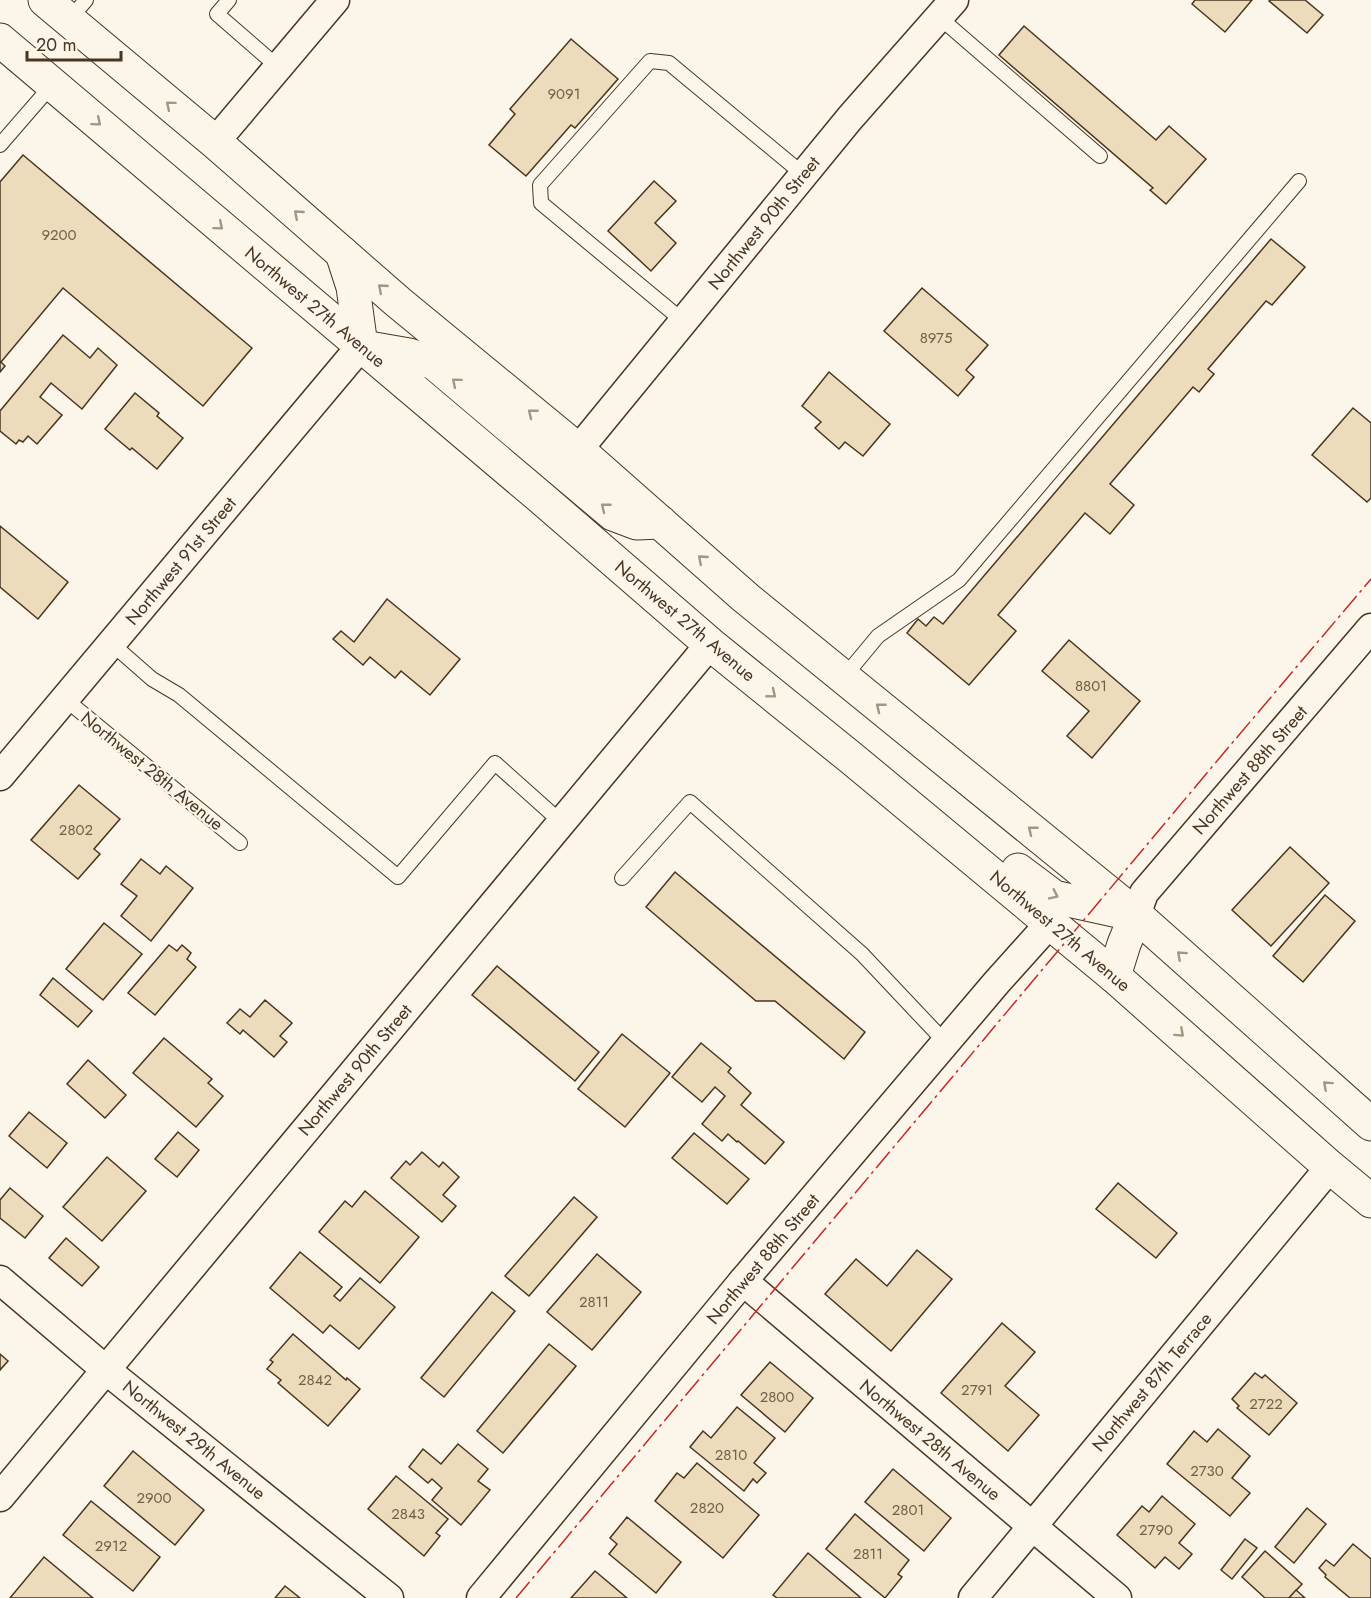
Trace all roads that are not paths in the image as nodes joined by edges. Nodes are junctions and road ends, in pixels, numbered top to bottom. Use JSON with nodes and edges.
{"nodes":[{"id":1,"x":229,"y":0,"type":"edge"},
{"id":2,"x":335,"y":0,"type":"edge"},
{"id":3,"x":66,"y":7,"type":"edge"},
{"id":4,"x":946,"y":9,"type":"edge"},
{"id":5,"x":0,"y":40,"type":"edge"},
{"id":6,"x":278,"y":67,"type":"junction"},
{"id":7,"x":52,"y":84,"type":"junction"},
{"id":8,"x":215,"y":142,"type":"junction"},
{"id":9,"x":0,"y":145,"type":"edge"},
{"id":10,"x":1100,"y":156,"type":"dead end"},
{"id":11,"x":804,"y":175,"type":"junction"},
{"id":12,"x":1299,"y":181,"type":"dead end"},
{"id":13,"x":342,"y":253,"type":"junction"},
{"id":14,"x":684,"y":321,"type":"junction"},
{"id":15,"x":361,"y":346,"type":"junction"},
{"id":16,"x":578,"y":450,"type":"junction"},
{"id":17,"x":660,"y":522,"type":"junction"},
{"id":18,"x":1371,"y":628,"type":"edge"},
{"id":19,"x":111,"y":644,"type":"junction"},
{"id":20,"x":710,"y":644,"type":"junction"},
{"id":21,"x":844,"y":677,"type":"junction"},
{"id":22,"x":65,"y":699,"type":"junction"},
{"id":23,"x":850,"y":757,"type":"junction"},
{"id":24,"x":0,"y":776,"type":"edge"},
{"id":25,"x":561,"y":822,"type":"junction"},
{"id":26,"x":240,"y":843,"type":"dead end"},
{"id":27,"x":622,"y":878,"type":"dead end"},
{"id":28,"x":1136,"y":915,"type":"junction"},
{"id":29,"x":1050,"y":923,"type":"junction"},
{"id":30,"x":1114,"y":976,"type":"junction"},
{"id":31,"x":946,"y":1043,"type":"junction"},
{"id":32,"x":1371,"y":1124,"type":"edge"},
{"id":33,"x":1330,"y":1167,"type":"junction"},
{"id":34,"x":1371,"y":1201,"type":"edge"},
{"id":35,"x":0,"y":1280,"type":"edge"},
{"id":36,"x":743,"y":1281,"type":"junction"},
{"id":37,"x":106,"y":1370,"type":"junction"},
{"id":38,"x":0,"y":1497,"type":"edge"},
{"id":39,"x":1032,"y":1527,"type":"junction"},
{"id":40,"x":389,"y":1598,"type":"edge"},
{"id":41,"x":481,"y":1598,"type":"edge"},
{"id":42,"x":973,"y":1598,"type":"edge"},
{"id":43,"x":1117,"y":1598,"type":"edge"}],
"edges":[{"from":1,"to":6,"type":"lane"},
{"from":2,"to":6,"type":"street"},
{"from":8,"to":3,"type":"main road","one_way":true},
{"from":4,"to":10,"type":"lane"},
{"from":4,"to":11,"type":"street","name":"Northwest 90th Street"},
{"from":5,"to":7,"type":"main road","name":"Northwest 27th Avenue"},
{"from":6,"to":8,"type":"street"},
{"from":7,"to":9,"type":"lane"},
{"from":7,"to":15,"type":"main road","name":"Northwest 27th Avenue","one_way":true},
{"from":13,"to":8,"type":"main road","one_way":true},
{"from":11,"to":14,"type":"street","name":"Northwest 90th Street"},
{"from":11,"to":14,"type":"lane"},
{"from":12,"to":21,"type":"lane"},
{"from":13,"to":15,"type":"main road"},
{"from":16,"to":13,"type":"main road","one_way":true},
{"from":14,"to":16,"type":"street","name":"Northwest 90th Street"},
{"from":17,"to":15,"type":"main road","one_way":true},
{"from":15,"to":19,"type":"street","name":"Northwest 91st Street"},
{"from":15,"to":20,"type":"main road","name":"Northwest 27th Avenue"},
{"from":16,"to":17,"type":"main road"},
{"from":21,"to":17,"type":"main road","one_way":true},
{"from":18,"to":28,"type":"street","name":"Northwest 88th Street"},
{"from":19,"to":22,"type":"street","name":"Northwest 91st Street"},
{"from":19,"to":25,"type":"lane"},
{"from":20,"to":23,"type":"main road","name":"Northwest 27th Avenue","one_way":true},
{"from":20,"to":25,"type":"street","name":"Northwest 90th Street"},
{"from":28,"to":21,"type":"main road","one_way":true},
{"from":22,"to":24,"type":"street","name":"Northwest 91st Street"},
{"from":22,"to":26,"type":"lane","name":"Northwest 28th Avenue"},
{"from":23,"to":28,"type":"main road","one_way":true},
{"from":23,"to":29,"type":"main road","name":"Northwest 27th Avenue"},
{"from":25,"to":37,"type":"street","name":"Northwest 90th Street"},
{"from":27,"to":31,"type":"lane"},
{"from":28,"to":30,"type":"main road"},
{"from":32,"to":28,"type":"main road","one_way":true},
{"from":29,"to":30,"type":"main road","name":"Northwest 27th Avenue"},
{"from":29,"to":31,"type":"street","name":"Northwest 88th Street"},
{"from":30,"to":33,"type":"main road","name":"Northwest 27th Avenue","one_way":true},
{"from":31,"to":36,"type":"street","name":"Northwest 88th Street"},
{"from":33,"to":34,"type":"main road","name":"Northwest 27th Avenue"},
{"from":33,"to":39,"type":"street","name":"Northwest 87th Terrace"},
{"from":35,"to":37,"type":"street","name":"Northwest 29th Avenue"},
{"from":36,"to":39,"type":"street","name":"Northwest 28th Avenue"},
{"from":36,"to":41,"type":"street","name":"Northwest 88th Street"},
{"from":37,"to":38,"type":"street","name":"Northwest 90th Street"},
{"from":37,"to":40,"type":"street","name":"Northwest 29th Avenue"},
{"from":39,"to":42,"type":"street","name":"Northwest 87th Terrace"},
{"from":39,"to":43,"type":"street","name":"Northwest 28th Avenue"}]}
